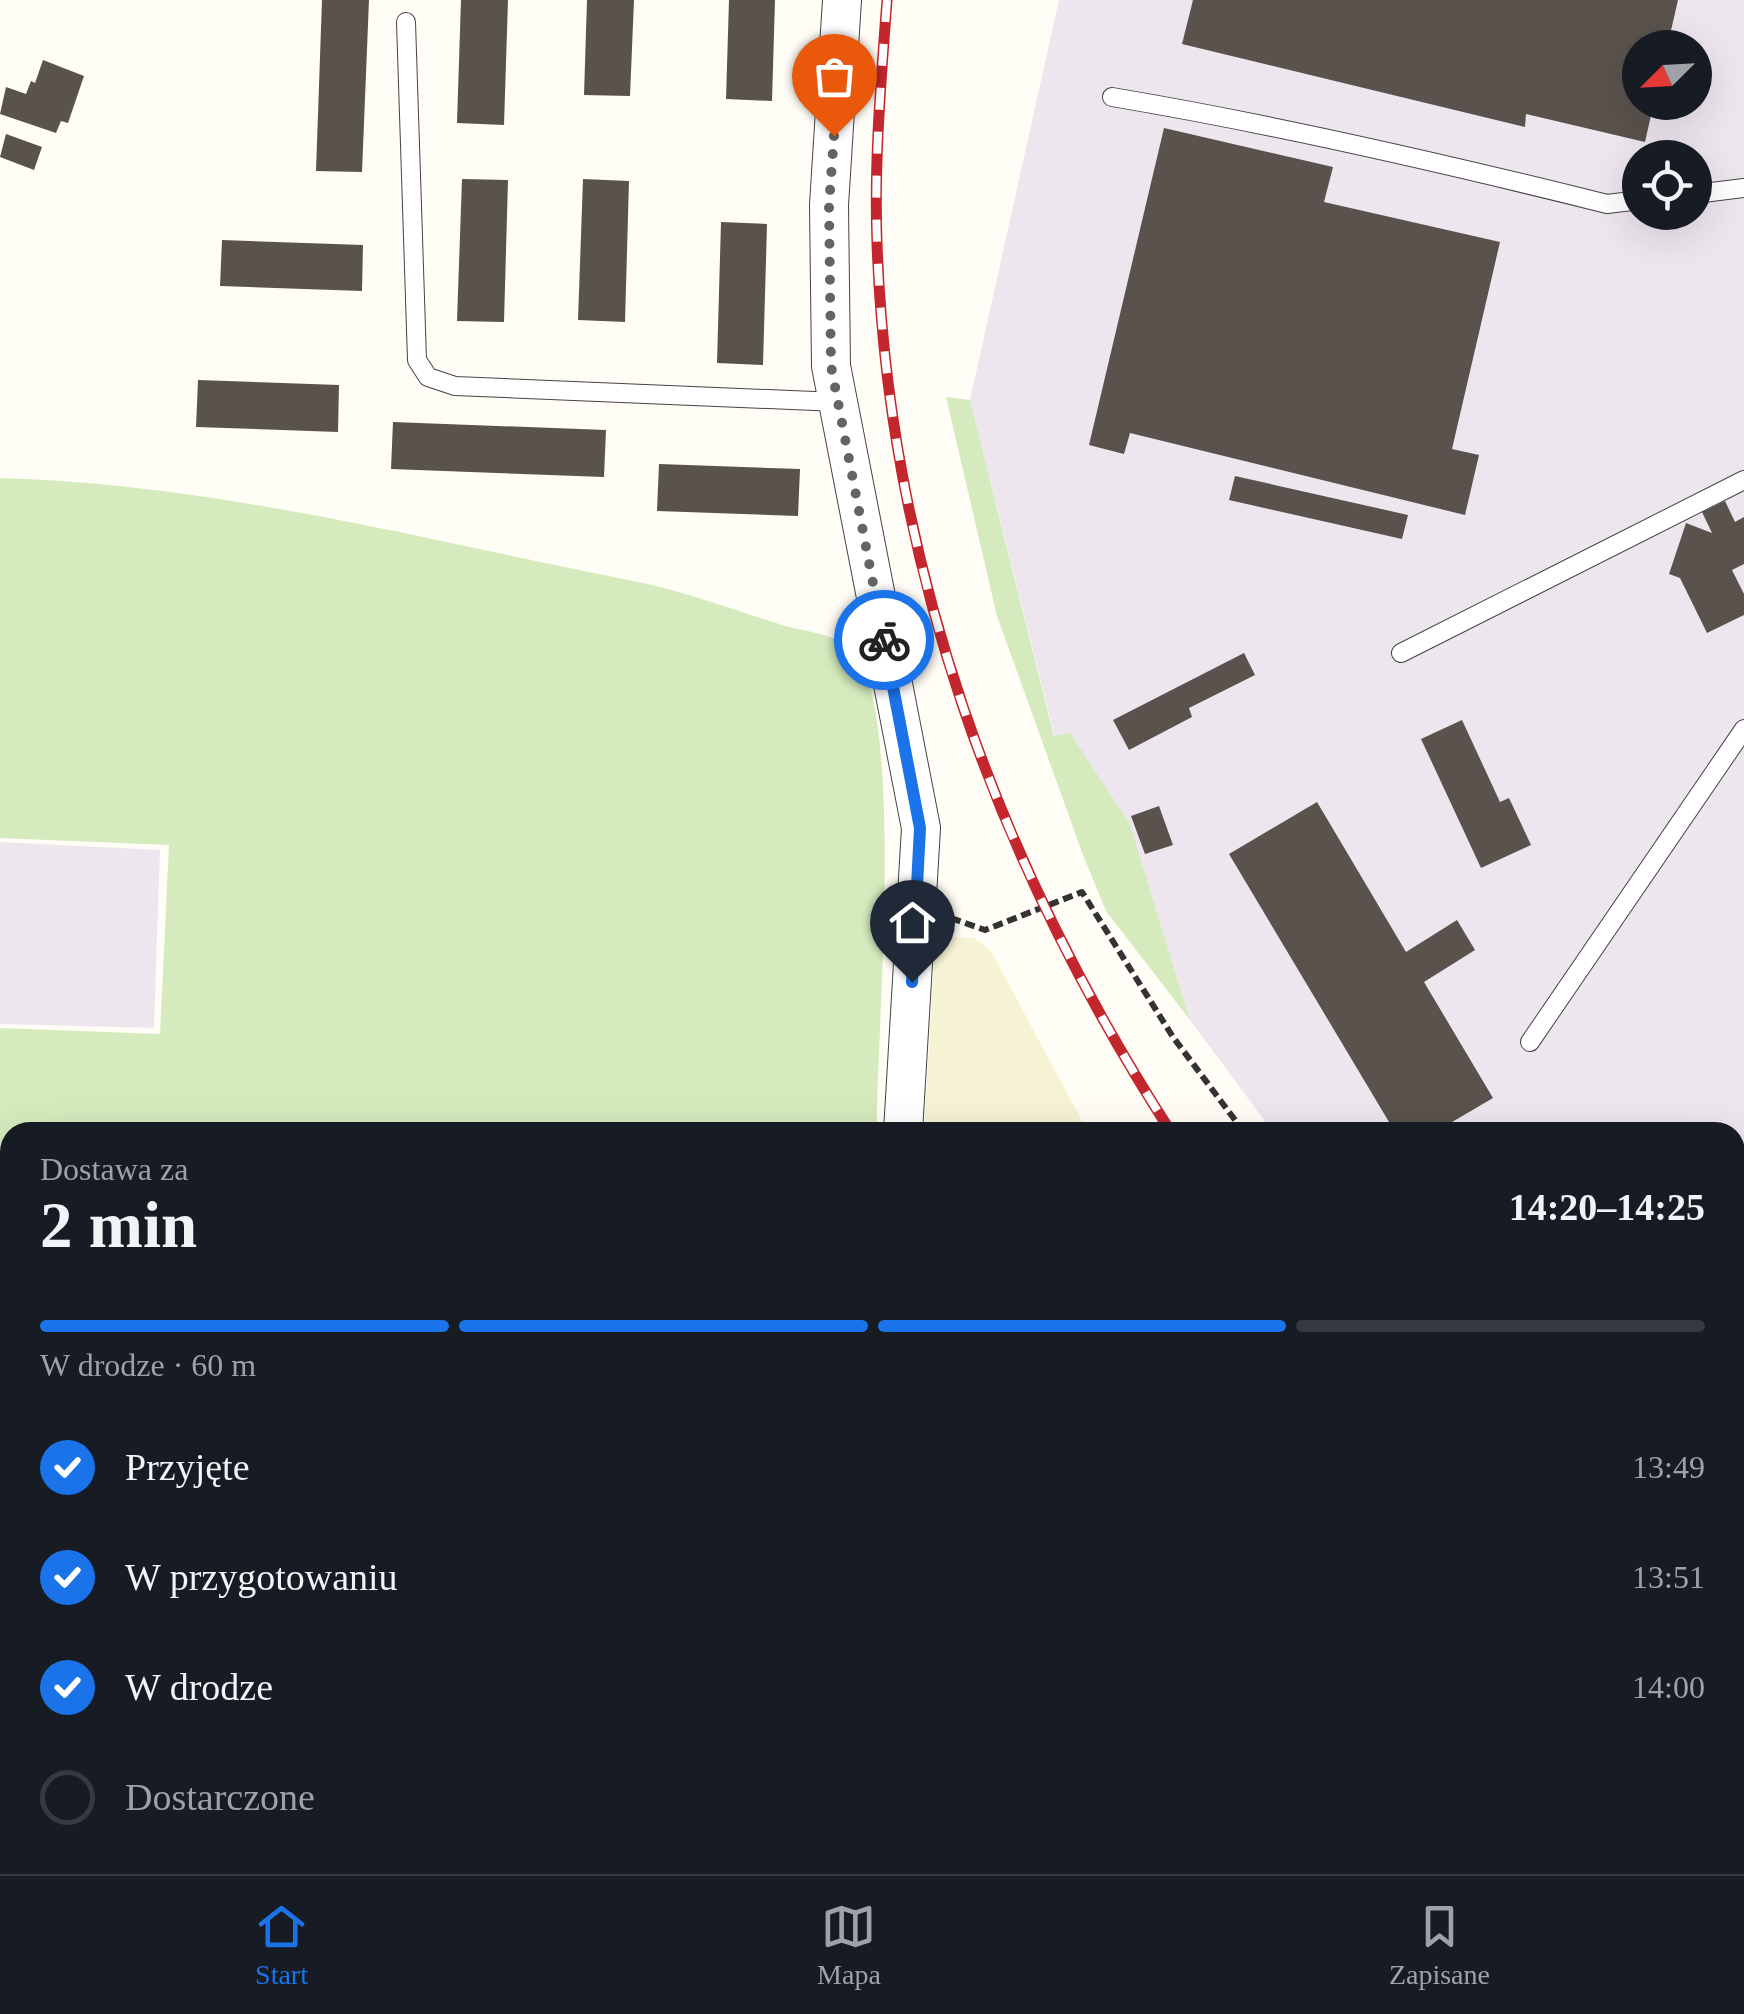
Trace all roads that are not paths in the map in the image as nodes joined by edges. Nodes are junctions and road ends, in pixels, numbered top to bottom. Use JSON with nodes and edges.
{"nodes":[{"id":1,"x":842,"y":0,"type":"edge"},
{"id":2,"x":406,"y":22,"type":"dead end"},
{"id":3,"x":1112,"y":97,"type":"dead end"},
{"id":4,"x":1744,"y":188,"type":"edge"},
{"id":5,"x":1712,"y":192,"type":"edge"},
{"id":6,"x":1622,"y":202,"type":"edge"},
{"id":7,"x":838,"y":402,"type":"junction"},
{"id":8,"x":1744,"y":480,"type":"edge"},
{"id":9,"x":1401,"y":653,"type":"dead end"},
{"id":10,"x":1744,"y":729,"type":"edge"},
{"id":11,"x":1530,"y":1042,"type":"dead end"},
{"id":12,"x":904,"y":1122,"type":"edge"}],
"edges":[{"from":1,"to":7,"type":"street"},
{"from":2,"to":7,"type":"lane"},
{"from":3,"to":6,"type":"lane"},
{"from":4,"to":5,"type":"lane"},
{"from":7,"to":12,"type":"street"},
{"from":8,"to":9,"type":"lane"},
{"from":10,"to":11,"type":"lane"}]}
